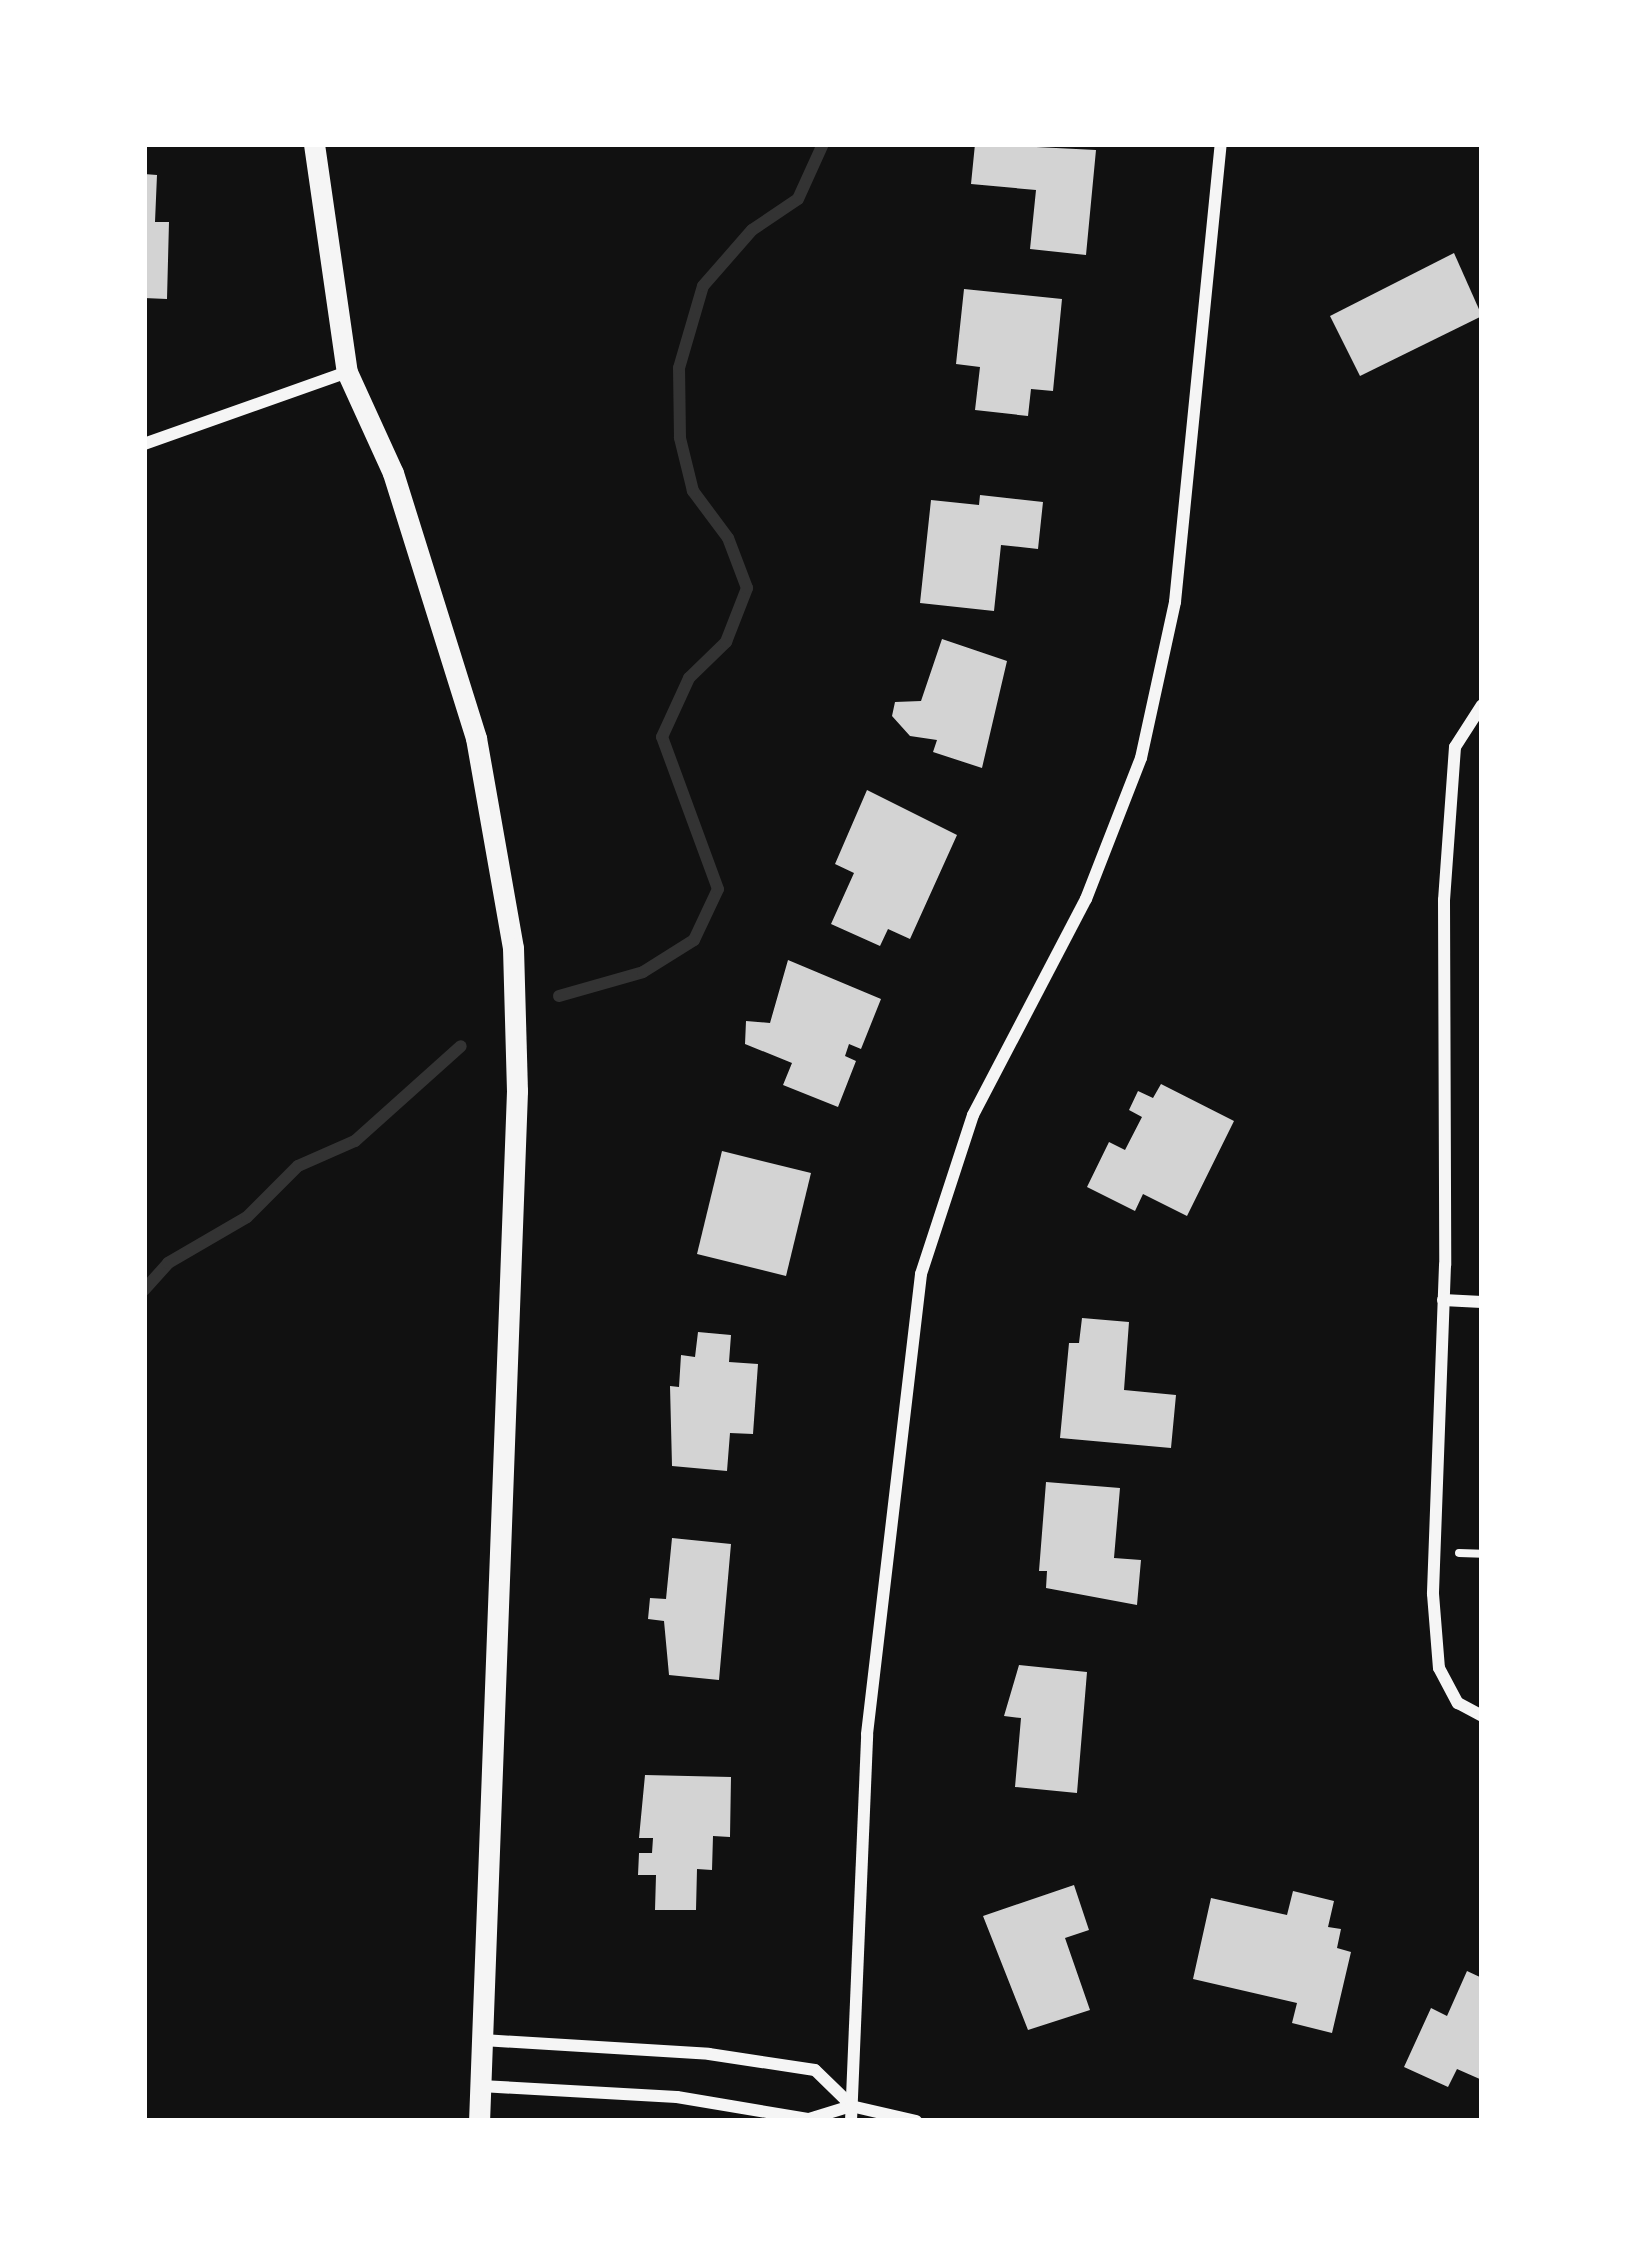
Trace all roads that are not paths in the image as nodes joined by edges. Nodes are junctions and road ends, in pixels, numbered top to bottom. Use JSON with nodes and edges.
{"nodes":[{"id":1,"x":314,"y":144,"type":"edge"},
{"id":2,"x":1221,"y":144,"type":"edge"},
{"id":3,"x":347,"y":372,"type":"junction"},
{"id":4,"x":144,"y":444,"type":"edge"},
{"id":5,"x":1482,"y":705,"type":"edge"},
{"id":6,"x":1443,"y":1300,"type":"junction"},
{"id":7,"x":1482,"y":1302,"type":"edge"},
{"id":8,"x":1482,"y":1715,"type":"edge"},
{"id":9,"x":483,"y":2040,"type":"junction"},
{"id":10,"x":481,"y":2086,"type":"junction"},
{"id":11,"x":851,"y":2114,"type":"edge"},
{"id":12,"x":479,"y":2121,"type":"edge"},
{"id":13,"x":916,"y":2121,"type":"edge"}],
"edges":[{"from":1,"to":3,"type":"street"},
{"from":2,"to":11,"type":"street"},
{"from":3,"to":4,"type":"street"},
{"from":3,"to":9,"type":"street"},
{"from":5,"to":6,"type":"street"},
{"from":6,"to":7,"type":"street"},
{"from":6,"to":8,"type":"street"},
{"from":9,"to":10,"type":"street"},
{"from":9,"to":11,"type":"street"},
{"from":10,"to":11,"type":"street"},
{"from":10,"to":12,"type":"street"},
{"from":11,"to":13,"type":"street"}]}
